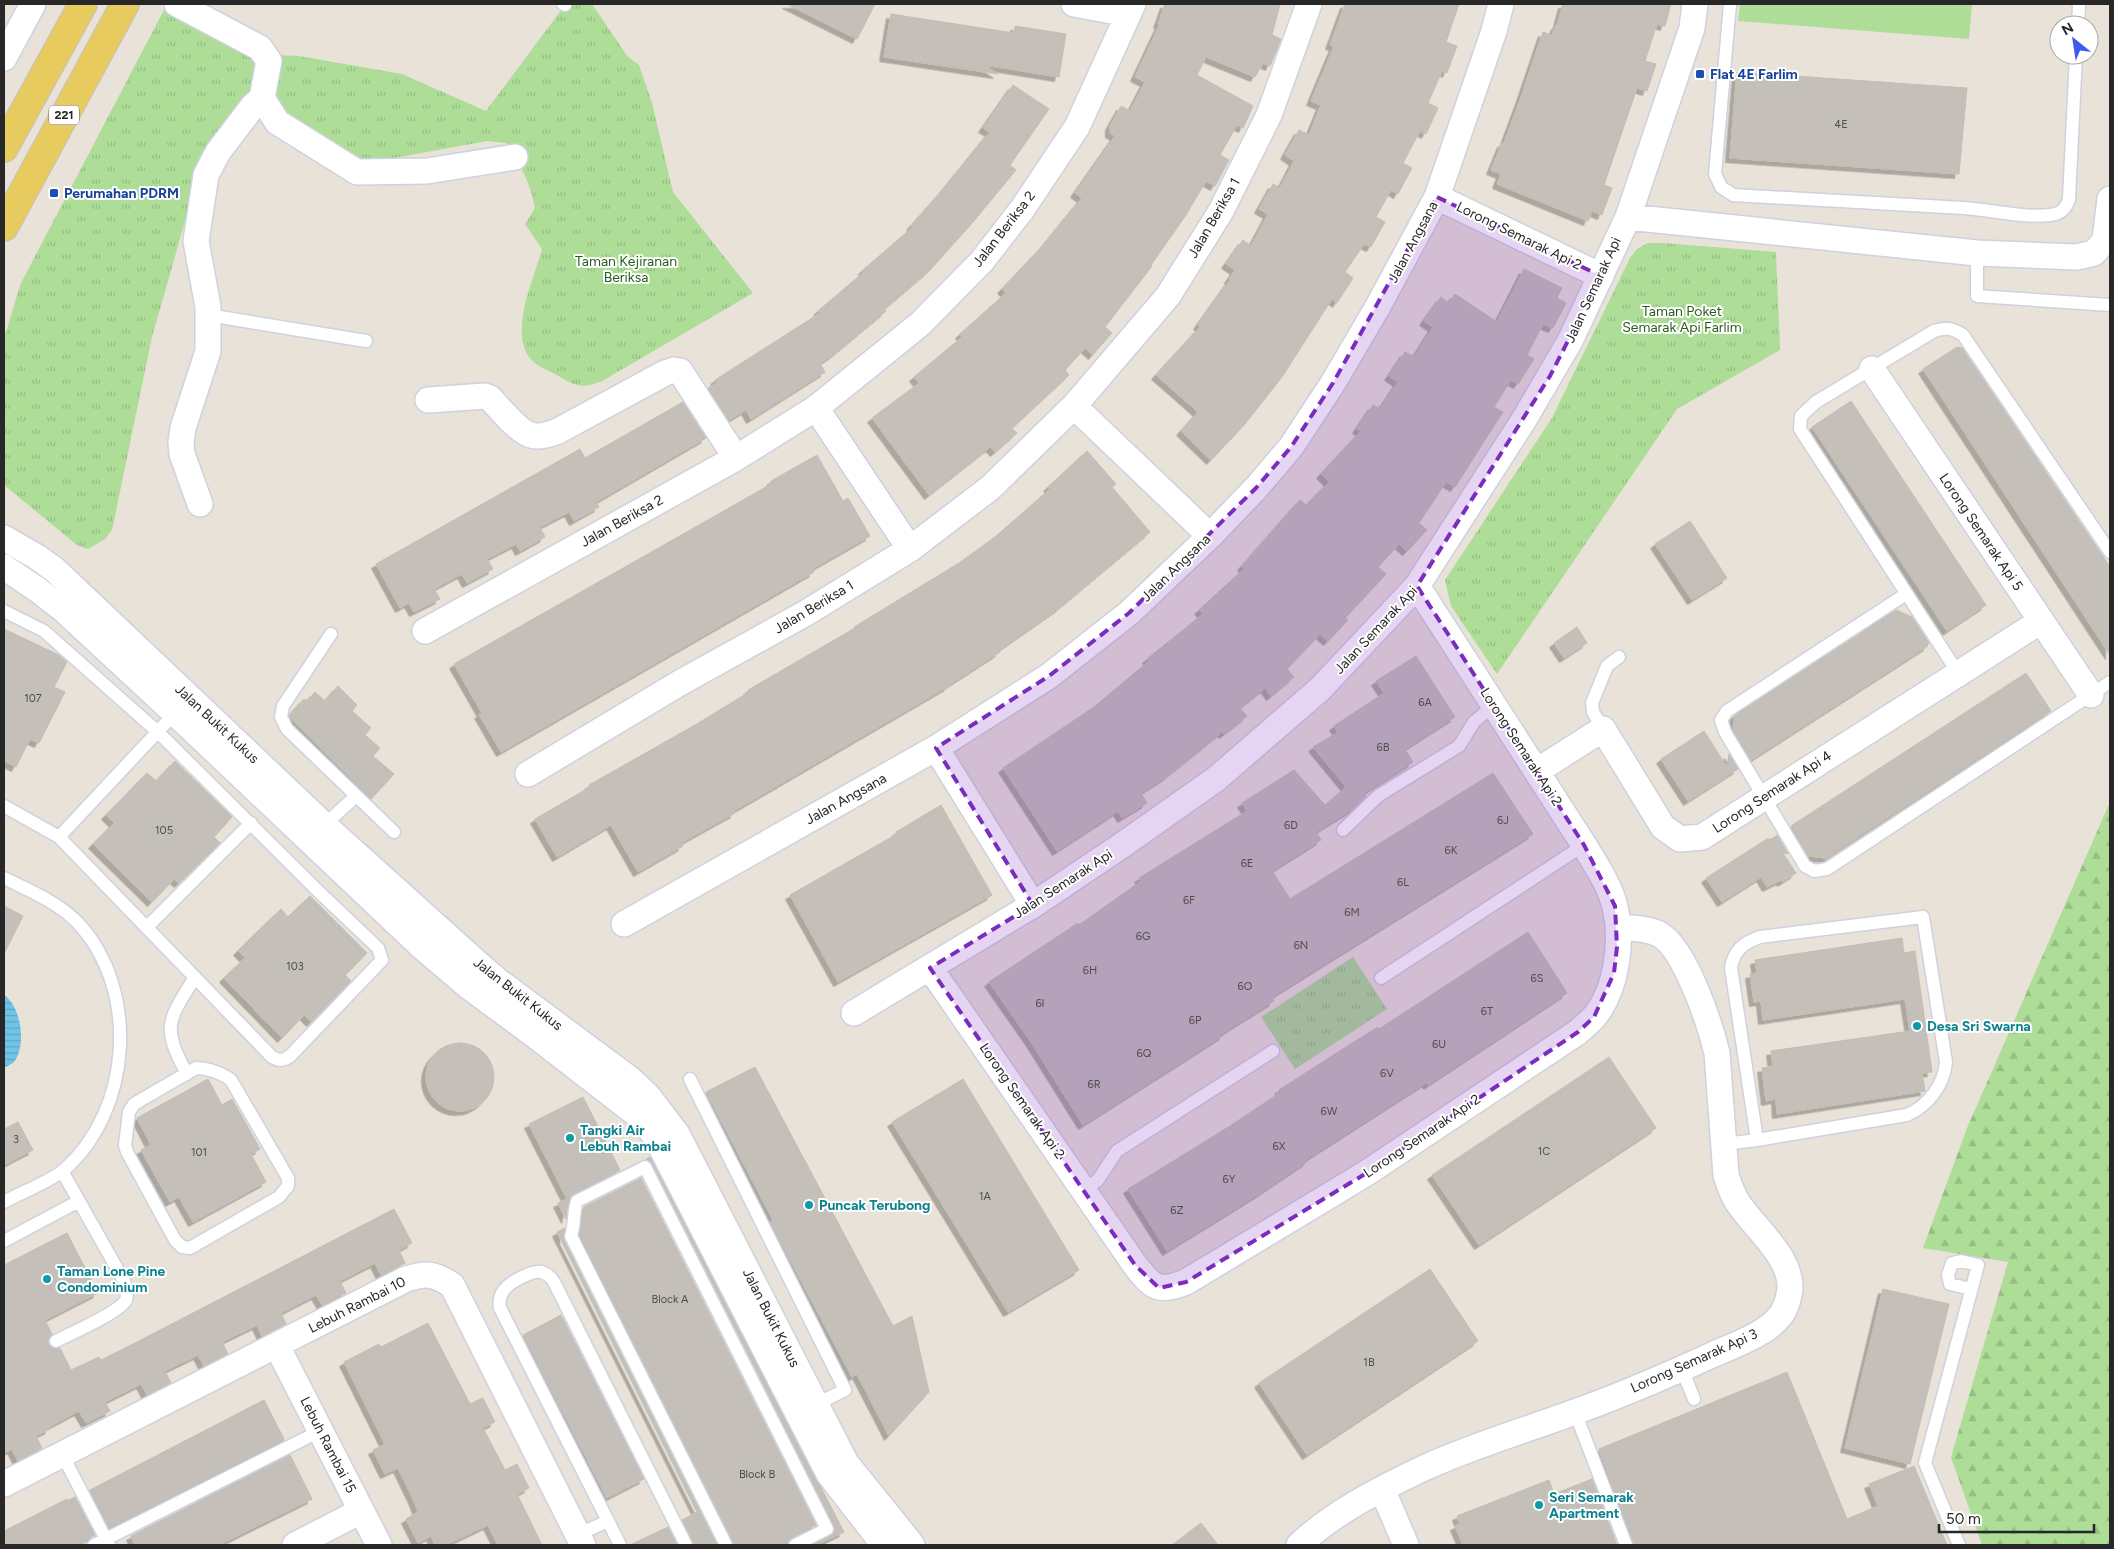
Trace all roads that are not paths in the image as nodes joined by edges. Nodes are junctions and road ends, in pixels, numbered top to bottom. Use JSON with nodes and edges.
{"nodes":[{"id":1,"x":33,"y":4,"type":"edge"},
{"id":2,"x":83,"y":4,"type":"edge"},
{"id":3,"x":125,"y":4,"type":"edge"},
{"id":4,"x":177,"y":4,"type":"edge"},
{"id":5,"x":1074,"y":4,"type":"edge"},
{"id":6,"x":1309,"y":4,"type":"edge"},
{"id":7,"x":1501,"y":4,"type":"edge"},
{"id":8,"x":1695,"y":4,"type":"edge"},
{"id":9,"x":1730,"y":4,"type":"edge"},
{"id":10,"x":1130,"y":9,"type":"edge"},
{"id":11,"x":4,"y":58,"type":"edge"},
{"id":12,"x":2076,"y":65,"type":"edge"},
{"id":13,"x":262,"y":98,"type":"junction"},
{"id":14,"x":4,"y":148,"type":"edge"},
{"id":15,"x":515,"y":157,"type":"dead end"},
{"id":16,"x":1437,"y":197,"type":"junction"},
{"id":17,"x":2110,"y":199,"type":"edge"},
{"id":18,"x":1628,"y":217,"type":"junction"},
{"id":19,"x":4,"y":227,"type":"edge"},
{"id":20,"x":1977,"y":253,"type":"junction"},
{"id":21,"x":1601,"y":276,"type":"junction"},
{"id":22,"x":2110,"y":305,"type":"edge"},
{"id":23,"x":208,"y":315,"type":"junction"},
{"id":24,"x":366,"y":341,"type":"dead end"},
{"id":25,"x":1872,"y":369,"type":"junction"},
{"id":26,"x":428,"y":400,"type":"dead end"},
{"id":27,"x":1074,"y":406,"type":"junction"},
{"id":28,"x":816,"y":408,"type":"junction"},
{"id":29,"x":736,"y":458,"type":"junction"},
{"id":30,"x":200,"y":504,"type":"dead end"},
{"id":31,"x":1210,"y":536,"type":"junction"},
{"id":32,"x":4,"y":538,"type":"edge"},
{"id":33,"x":910,"y":549,"type":"junction"},
{"id":34,"x":2110,"y":552,"type":"edge"},
{"id":35,"x":4,"y":566,"type":"edge"},
{"id":36,"x":1417,"y":586,"type":"junction"},
{"id":37,"x":1906,"y":594,"type":"junction"},
{"id":38,"x":4,"y":611,"type":"edge"},
{"id":39,"x":2041,"y":620,"type":"junction"},
{"id":40,"x":425,"y":631,"type":"dead end"},
{"id":41,"x":332,"y":634,"type":"dead end"},
{"id":42,"x":1619,"y":657,"type":"dead end"},
{"id":43,"x":1958,"y":673,"type":"junction"},
{"id":44,"x":2100,"y":688,"type":"edge"},
{"id":45,"x":1494,"y":705,"type":"junction"},
{"id":46,"x":183,"y":706,"type":"junction"},
{"id":47,"x":1603,"y":729,"type":"junction"},
{"id":48,"x":159,"y":733,"type":"junction"},
{"id":49,"x":936,"y":748,"type":"junction"},
{"id":50,"x":1537,"y":771,"type":"junction"},
{"id":51,"x":528,"y":774,"type":"dead end"},
{"id":52,"x":356,"y":796,"type":"junction"},
{"id":53,"x":1765,"y":797,"type":"junction"},
{"id":54,"x":4,"y":806,"type":"edge"},
{"id":55,"x":251,"y":823,"type":"junction"},
{"id":56,"x":1343,"y":830,"type":"dead end"},
{"id":57,"x":316,"y":832,"type":"junction"},
{"id":58,"x":394,"y":832,"type":"dead end"},
{"id":59,"x":59,"y":837,"type":"junction"},
{"id":60,"x":1584,"y":845,"type":"junction"},
{"id":61,"x":4,"y":878,"type":"edge"},
{"id":62,"x":1033,"y":905,"type":"junction"},
{"id":63,"x":624,"y":924,"type":"dead end"},
{"id":64,"x":148,"y":927,"type":"junction"},
{"id":65,"x":1618,"y":927,"type":"junction"},
{"id":66,"x":930,"y":968,"type":"junction"},
{"id":67,"x":195,"y":977,"type":"junction"},
{"id":68,"x":1381,"y":978,"type":"dead end"},
{"id":69,"x":854,"y":1013,"type":"dead end"},
{"id":70,"x":1273,"y":1052,"type":"dead end"},
{"id":71,"x":187,"y":1074,"type":"junction"},
{"id":72,"x":690,"y":1079,"type":"dead end"},
{"id":73,"x":1757,"y":1140,"type":"junction"},
{"id":74,"x":1724,"y":1144,"type":"junction"},
{"id":75,"x":62,"y":1171,"type":"junction"},
{"id":76,"x":1084,"y":1190,"type":"junction"},
{"id":77,"x":79,"y":1201,"type":"junction"},
{"id":78,"x":4,"y":1202,"type":"edge"},
{"id":79,"x":4,"y":1241,"type":"edge"},
{"id":80,"x":1971,"y":1289,"type":"dead end"},
{"id":81,"x":56,"y":1341,"type":"dead end"},
{"id":82,"x":277,"y":1346,"type":"junction"},
{"id":83,"x":774,"y":1366,"type":"junction"},
{"id":84,"x":747,"y":1369,"type":"junction"},
{"id":85,"x":1682,"y":1369,"type":"junction"},
{"id":86,"x":756,"y":1386,"type":"junction"},
{"id":87,"x":1694,"y":1399,"type":"dead end"},
{"id":88,"x":807,"y":1409,"type":"junction"},
{"id":89,"x":1575,"y":1412,"type":"junction"},
{"id":90,"x":320,"y":1430,"type":"junction"},
{"id":91,"x":62,"y":1454,"type":"junction"},
{"id":92,"x":4,"y":1484,"type":"edge"},
{"id":93,"x":1382,"y":1489,"type":"junction"},
{"id":94,"x":362,"y":1511,"type":"junction"},
{"id":95,"x":608,"y":1521,"type":"junction"},
{"id":96,"x":580,"y":1540,"type":"edge"},
{"id":97,"x":107,"y":1542,"type":"edge"},
{"id":98,"x":94,"y":1545,"type":"edge"},
{"id":99,"x":295,"y":1545,"type":"edge"},
{"id":100,"x":379,"y":1545,"type":"edge"},
{"id":101,"x":620,"y":1545,"type":"edge"},
{"id":102,"x":686,"y":1545,"type":"edge"},
{"id":103,"x":726,"y":1545,"type":"edge"},
{"id":104,"x":795,"y":1545,"type":"edge"},
{"id":105,"x":884,"y":1545,"type":"edge"},
{"id":106,"x":912,"y":1545,"type":"edge"},
{"id":107,"x":1299,"y":1545,"type":"edge"},
{"id":108,"x":1406,"y":1545,"type":"edge"},
{"id":109,"x":1626,"y":1545,"type":"edge"},
{"id":110,"x":1959,"y":1545,"type":"edge"}],
"edges":[{"from":1,"to":11,"type":"street"},
{"from":2,"to":14,"type":"main road","number":"221"},
{"from":3,"to":19,"type":"main road","number":"221"},
{"from":4,"to":13,"type":"street"},
{"from":5,"to":10,"type":"street"},
{"from":6,"to":27,"type":"street","name":"Jalan Beriksa 1"},
{"from":7,"to":16,"type":"street","name":"Jalan Angsana"},
{"from":8,"to":18,"type":"street","name":"Jalan Semarak Api"},
{"from":9,"to":12,"type":"lane"},
{"from":10,"to":28,"type":"street","name":"Jalan Beriksa 2"},
{"from":13,"to":15,"type":"street"},
{"from":13,"to":23,"type":"street"},
{"from":16,"to":21,"type":"street","name":"Lorong Semarak Api 2"},
{"from":16,"to":31,"type":"street","name":"Jalan Angsana"},
{"from":17,"to":20,"type":"street"},
{"from":18,"to":20,"type":"street"},
{"from":18,"to":21,"type":"street","name":"Jalan Semarak Api"},
{"from":20,"to":22,"type":"lane"},
{"from":21,"to":36,"type":"street","name":"Jalan Semarak Api"},
{"from":23,"to":24,"type":"lane"},
{"from":23,"to":30,"type":"street"},
{"from":25,"to":34,"type":"lane"},
{"from":25,"to":37,"type":"lane"},
{"from":25,"to":39,"type":"street","name":"Lorong Semarak Api 5"},
{"from":26,"to":29,"type":"street"},
{"from":27,"to":31,"type":"street"},
{"from":27,"to":33,"type":"street","name":"Jalan Beriksa 1"},
{"from":28,"to":29,"type":"street","name":"Jalan Beriksa 2"},
{"from":28,"to":33,"type":"street"},
{"from":29,"to":40,"type":"street","name":"Jalan Beriksa 2"},
{"from":31,"to":49,"type":"street","name":"Jalan Angsana"},
{"from":32,"to":46,"type":"street","name":"Jalan Bukit Kukus"},
{"from":33,"to":51,"type":"street","name":"Jalan Beriksa 1"},
{"from":35,"to":46,"type":"street","name":"Jalan Bukit Kukus"},
{"from":36,"to":45,"type":"street","name":"Lorong Semarak Api 2"},
{"from":36,"to":62,"type":"street","name":"Jalan Semarak Api"},
{"from":37,"to":43,"type":"lane"},
{"from":37,"to":53,"type":"lane"},
{"from":38,"to":48,"type":"lane"},
{"from":39,"to":43,"type":"street","name":"Lorong Semarak Api 4"},
{"from":39,"to":44,"type":"street","name":"Lorong Semarak Api 5"},
{"from":41,"to":52,"type":"lane"},
{"from":42,"to":47,"type":"lane"},
{"from":43,"to":53,"type":"street","name":"Lorong Semarak Api 4"},
{"from":44,"to":53,"type":"lane"},
{"from":45,"to":50,"type":"street","name":"Lorong Semarak Api 2"},
{"from":45,"to":56,"type":"lane"},
{"from":46,"to":48,"type":"lane"},
{"from":46,"to":57,"type":"street","name":"Jalan Bukit Kukus"},
{"from":47,"to":50,"type":"street"},
{"from":47,"to":53,"type":"street","name":"Lorong Semarak Api 4"},
{"from":48,"to":55,"type":"lane"},
{"from":48,"to":59,"type":"lane"},
{"from":49,"to":62,"type":"street"},
{"from":49,"to":63,"type":"street","name":"Jalan Angsana"},
{"from":50,"to":60,"type":"street","name":"Lorong Semarak Api 2"},
{"from":52,"to":57,"type":"lane"},
{"from":52,"to":58,"type":"lane"},
{"from":54,"to":59,"type":"lane"},
{"from":55,"to":64,"type":"lane"},
{"from":55,"to":67,"type":"lane"},
{"from":57,"to":83,"type":"street","name":"Jalan Bukit Kukus"},
{"from":57,"to":88,"type":"street","name":"Jalan Bukit Kukus"},
{"from":59,"to":64,"type":"lane"},
{"from":60,"to":65,"type":"street","name":"Lorong Semarak Api 2"},
{"from":60,"to":68,"type":"lane"},
{"from":61,"to":75,"type":"lane"},
{"from":62,"to":66,"type":"street","name":"Jalan Semarak Api"},
{"from":64,"to":67,"type":"lane"},
{"from":65,"to":74,"type":"street","name":"Lorong Semarak Api 3"},
{"from":65,"to":76,"type":"street","name":"Lorong Semarak Api 2"},
{"from":66,"to":69,"type":"street","name":"Jalan Semarak Api"},
{"from":66,"to":76,"type":"street","name":"Lorong Semarak Api 2"},
{"from":67,"to":71,"type":"lane"},
{"from":70,"to":76,"type":"lane"},
{"from":71,"to":71,"type":"lane"},
{"from":72,"to":88,"type":"lane"},
{"from":73,"to":73,"type":"lane"},
{"from":73,"to":74,"type":"lane"},
{"from":74,"to":85,"type":"street","name":"Lorong Semarak Api 3"},
{"from":75,"to":77,"type":"lane"},
{"from":75,"to":78,"type":"lane"},
{"from":77,"to":79,"type":"lane"},
{"from":77,"to":81,"type":"lane"},
{"from":80,"to":110,"type":"lane"},
{"from":82,"to":90,"type":"street","name":"Lebuh Rambai 15"},
{"from":82,"to":91,"type":"street","name":"Lebuh Rambai 10"},
{"from":82,"to":96,"type":"street","name":"Lebuh Rambai 10"},
{"from":83,"to":84,"type":"lane"},
{"from":83,"to":86,"type":"lane"},
{"from":83,"to":88,"type":"street","name":"Jalan Bukit Kukus"},
{"from":84,"to":86,"type":"lane"},
{"from":84,"to":103,"type":"lane"},
{"from":85,"to":87,"type":"lane"},
{"from":85,"to":89,"type":"street","name":"Lorong Semarak Api 3"},
{"from":86,"to":104,"type":"lane"},
{"from":88,"to":105,"type":"street","name":"Jalan Bukit Kukus"},
{"from":88,"to":106,"type":"street","name":"Jalan Bukit Kukus"},
{"from":89,"to":93,"type":"street","name":"Lorong Semarak Api 3"},
{"from":89,"to":109,"type":"lane"},
{"from":90,"to":94,"type":"street","name":"Lebuh Rambai 15"},
{"from":90,"to":97,"type":"lane"},
{"from":91,"to":92,"type":"street","name":"Lebuh Rambai 10"},
{"from":91,"to":97,"type":"lane"},
{"from":93,"to":107,"type":"street","name":"Lorong Semarak Api 3"},
{"from":93,"to":108,"type":"street"},
{"from":94,"to":99,"type":"street"},
{"from":94,"to":100,"type":"street","name":"Lebuh Rambai 15"},
{"from":95,"to":96,"type":"lane"},
{"from":95,"to":101,"type":"lane"},
{"from":95,"to":102,"type":"lane"},
{"from":97,"to":98,"type":"lane"}]}
